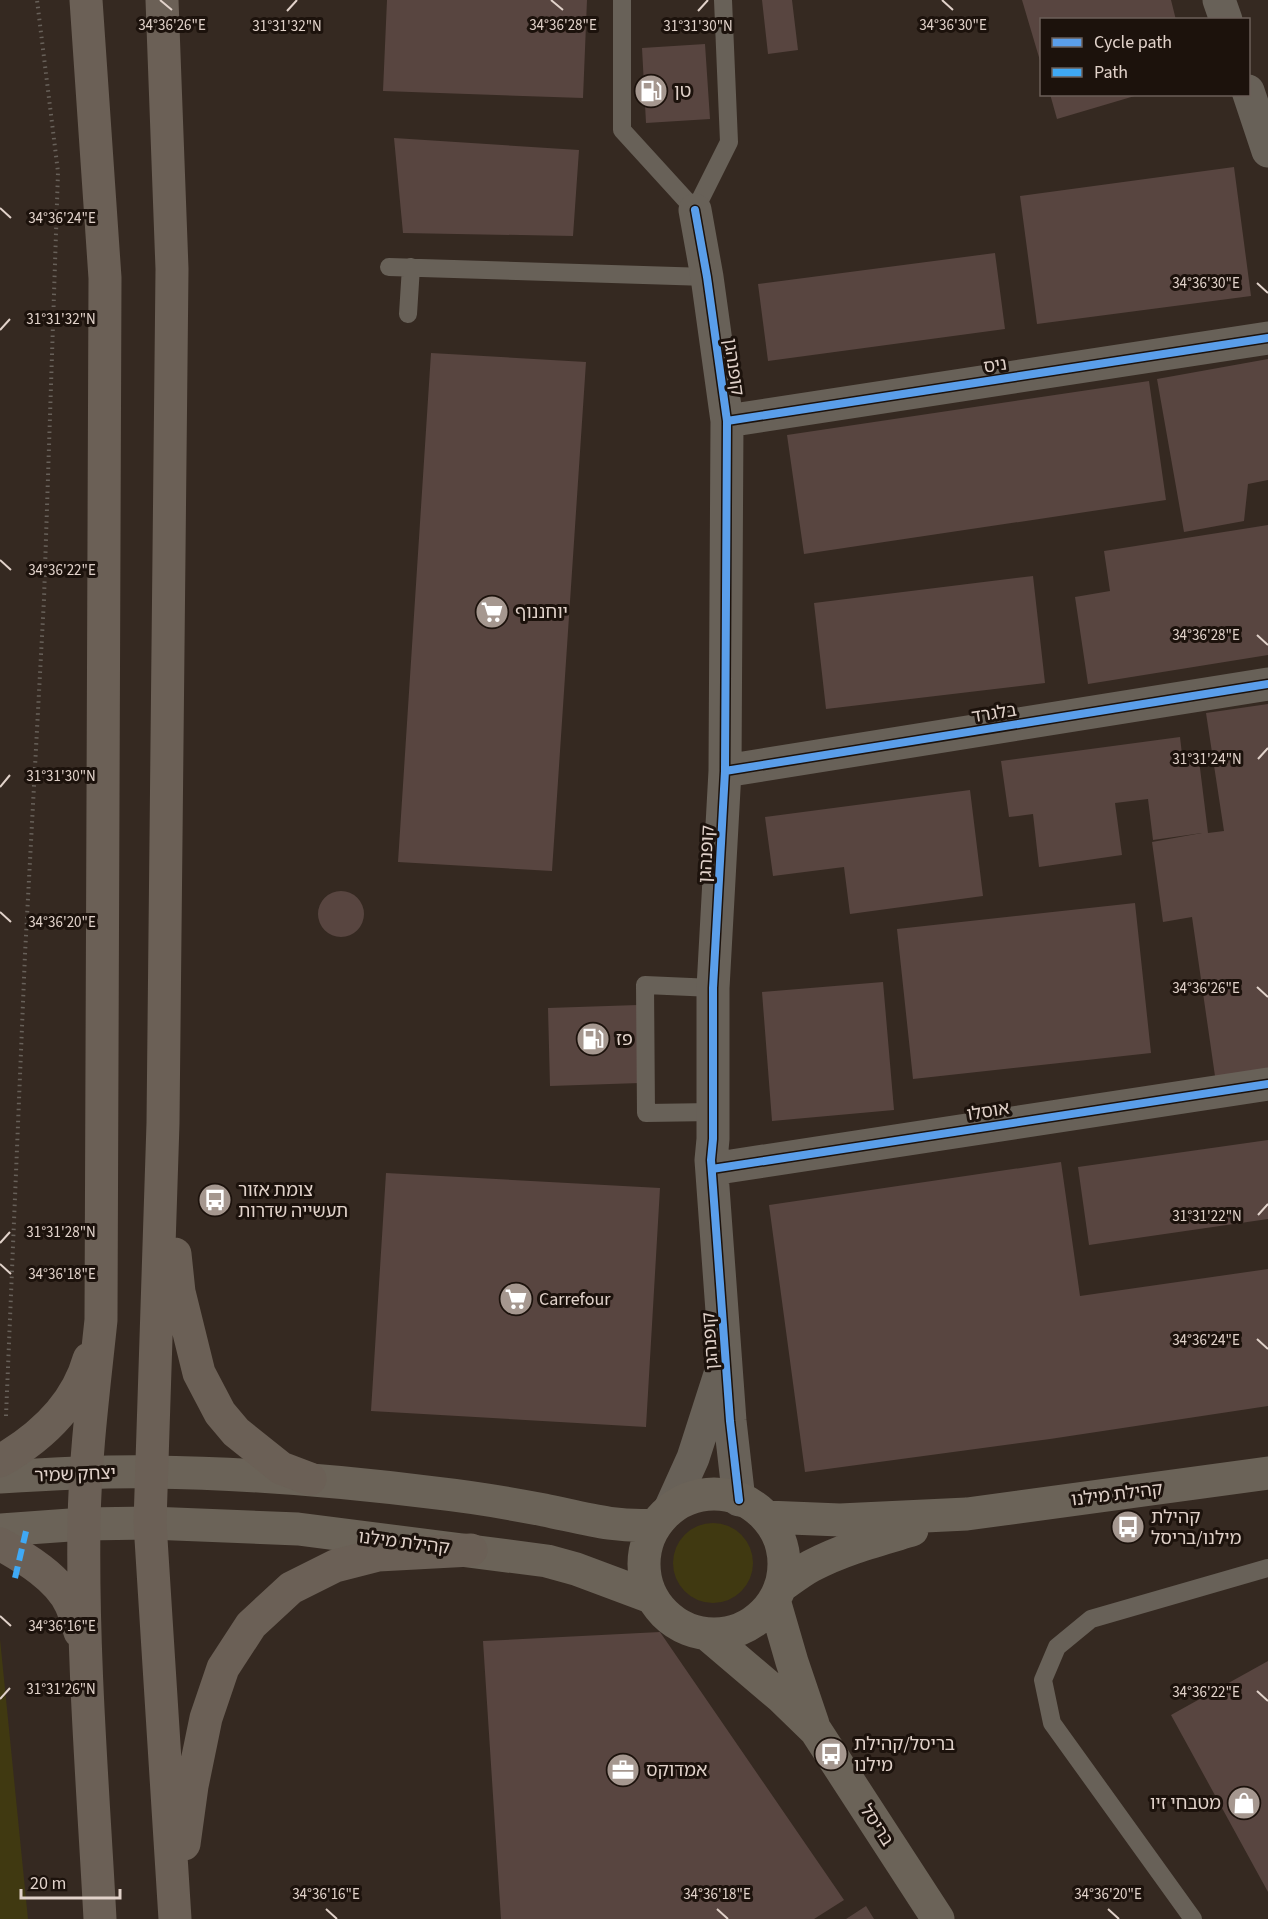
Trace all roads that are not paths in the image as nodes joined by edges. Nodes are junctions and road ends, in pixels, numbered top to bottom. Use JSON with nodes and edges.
{"nodes":[{"id":1,"x":86,"y":0,"type":"edge"},
{"id":2,"x":162,"y":0,"type":"edge"},
{"id":3,"x":622,"y":0,"type":"edge"},
{"id":4,"x":723,"y":0,"type":"edge"},
{"id":5,"x":1219,"y":0,"type":"edge"},
{"id":6,"x":1225,"y":18,"type":"edge"},
{"id":7,"x":1250,"y":96,"type":"edge"},
{"id":8,"x":1268,"y":151,"type":"edge"},
{"id":9,"x":695,"y":210,"type":"junction"},
{"id":10,"x":389,"y":267,"type":"dead end"},
{"id":11,"x":411,"y":267,"type":"junction"},
{"id":12,"x":707,"y":277,"type":"junction"},
{"id":13,"x":408,"y":314,"type":"dead end"},
{"id":14,"x":1268,"y":338,"type":"edge"},
{"id":15,"x":727,"y":422,"type":"junction"},
{"id":16,"x":1268,"y":684,"type":"edge"},
{"id":17,"x":725,"y":771,"type":"junction"},
{"id":18,"x":713,"y":988,"type":"junction"},
{"id":19,"x":1268,"y":1084,"type":"edge"},
{"id":20,"x":713,"y":1112,"type":"junction"},
{"id":21,"x":163,"y":1123,"type":"junction"},
{"id":22,"x":712,"y":1169,"type":"junction"},
{"id":23,"x":101,"y":1320,"type":"junction"},
{"id":24,"x":726,"y":1355,"type":"junction"},
{"id":25,"x":0,"y":1461,"type":"edge"},
{"id":26,"x":86,"y":1472,"type":"junction"},
{"id":27,"x":150,"y":1472,"type":"junction"},
{"id":28,"x":1268,"y":1473,"type":"edge"},
{"id":29,"x":0,"y":1477,"type":"edge"},
{"id":30,"x":310,"y":1479,"type":"junction"},
{"id":31,"x":739,"y":1500,"type":"junction"},
{"id":32,"x":967,"y":1514,"type":"junction"},
{"id":33,"x":663,"y":1517,"type":"junction"},
{"id":34,"x":766,"y":1517,"type":"junction"},
{"id":35,"x":150,"y":1523,"type":"junction"},
{"id":36,"x":84,"y":1524,"type":"junction"},
{"id":37,"x":0,"y":1530,"type":"edge"},
{"id":38,"x":0,"y":1544,"type":"edge"},
{"id":39,"x":471,"y":1550,"type":"junction"},
{"id":40,"x":1268,"y":1568,"type":"edge"},
{"id":41,"x":777,"y":1594,"type":"junction"},
{"id":42,"x":651,"y":1597,"type":"junction"},
{"id":43,"x":708,"y":1635,"type":"junction"},
{"id":44,"x":86,"y":1649,"type":"junction"},
{"id":45,"x":816,"y":1731,"type":"junction"},
{"id":46,"x":174,"y":1915,"type":"edge"},
{"id":47,"x":100,"y":1919,"type":"edge"},
{"id":48,"x":938,"y":1919,"type":"edge"},
{"id":49,"x":1193,"y":1919,"type":"edge"}],
"edges":[{"from":1,"to":23,"type":"main road"},
{"from":2,"to":21,"type":"main road"},
{"from":3,"to":9,"type":"lane"},
{"from":4,"to":9,"type":"lane"},
{"from":5,"to":6,"type":"street"},
{"from":7,"to":8,"type":"street"},
{"from":9,"to":12,"type":"street","name":"קופנהגן"},
{"from":10,"to":11,"type":"lane"},
{"from":11,"to":12,"type":"lane"},
{"from":11,"to":13,"type":"lane"},
{"from":12,"to":15,"type":"street","name":"קופנהגן"},
{"from":14,"to":15,"type":"street","name":"ניס"},
{"from":15,"to":17,"type":"street","name":"קופנהגן"},
{"from":16,"to":17,"type":"street","name":"בלגרד"},
{"from":17,"to":18,"type":"street","name":"קופנהגן"},
{"from":18,"to":20,"type":"street","name":"קופנהגן"},
{"from":18,"to":20,"type":"lane"},
{"from":19,"to":22,"type":"street","name":"אוסלו"},
{"from":20,"to":22,"type":"street","name":"קופנהגן"},
{"from":21,"to":27,"type":"main road"},
{"from":21,"to":30,"type":"main road"},
{"from":22,"to":24,"type":"street","name":"קופנהגן"},
{"from":23,"to":25,"type":"main road"},
{"from":23,"to":26,"type":"main road"},
{"from":24,"to":31,"type":"street","name":"קופנהגן"},
{"from":24,"to":33,"type":"street","name":"קופנהגן"},
{"from":26,"to":27,"type":"street","name":"יצחק שמיר"},
{"from":26,"to":29,"type":"street","name":"יצחק שמיר"},
{"from":26,"to":36,"type":"main road"},
{"from":27,"to":30,"type":"street"},
{"from":27,"to":35,"type":"main road"},
{"from":28,"to":32,"type":"street","name":"קהילת מילנו"},
{"from":30,"to":33,"type":"street"},
{"from":31,"to":33,"type":"street"},
{"from":31,"to":34,"type":"street"},
{"from":32,"to":34,"type":"street","name":"קהילת מילנו"},
{"from":32,"to":41,"type":"street","name":"קהילת מילנו"},
{"from":33,"to":42,"type":"street"},
{"from":34,"to":41,"type":"street"},
{"from":35,"to":36,"type":"street"},
{"from":35,"to":39,"type":"street","name":"קהילת מילנו"},
{"from":35,"to":46,"type":"main road"},
{"from":36,"to":37,"type":"street"},
{"from":36,"to":44,"type":"main road"},
{"from":38,"to":44,"type":"main road"},
{"from":39,"to":42,"type":"street","name":"קהילת מילנו"},
{"from":39,"to":46,"type":"main road"},
{"from":40,"to":49,"type":"lane"},
{"from":41,"to":43,"type":"street"},
{"from":41,"to":45,"type":"street","name":"בריסל"},
{"from":42,"to":43,"type":"street"},
{"from":43,"to":45,"type":"street","name":"בריסל"},
{"from":44,"to":47,"type":"main road"},
{"from":45,"to":48,"type":"street","name":"בריסל"}]}
